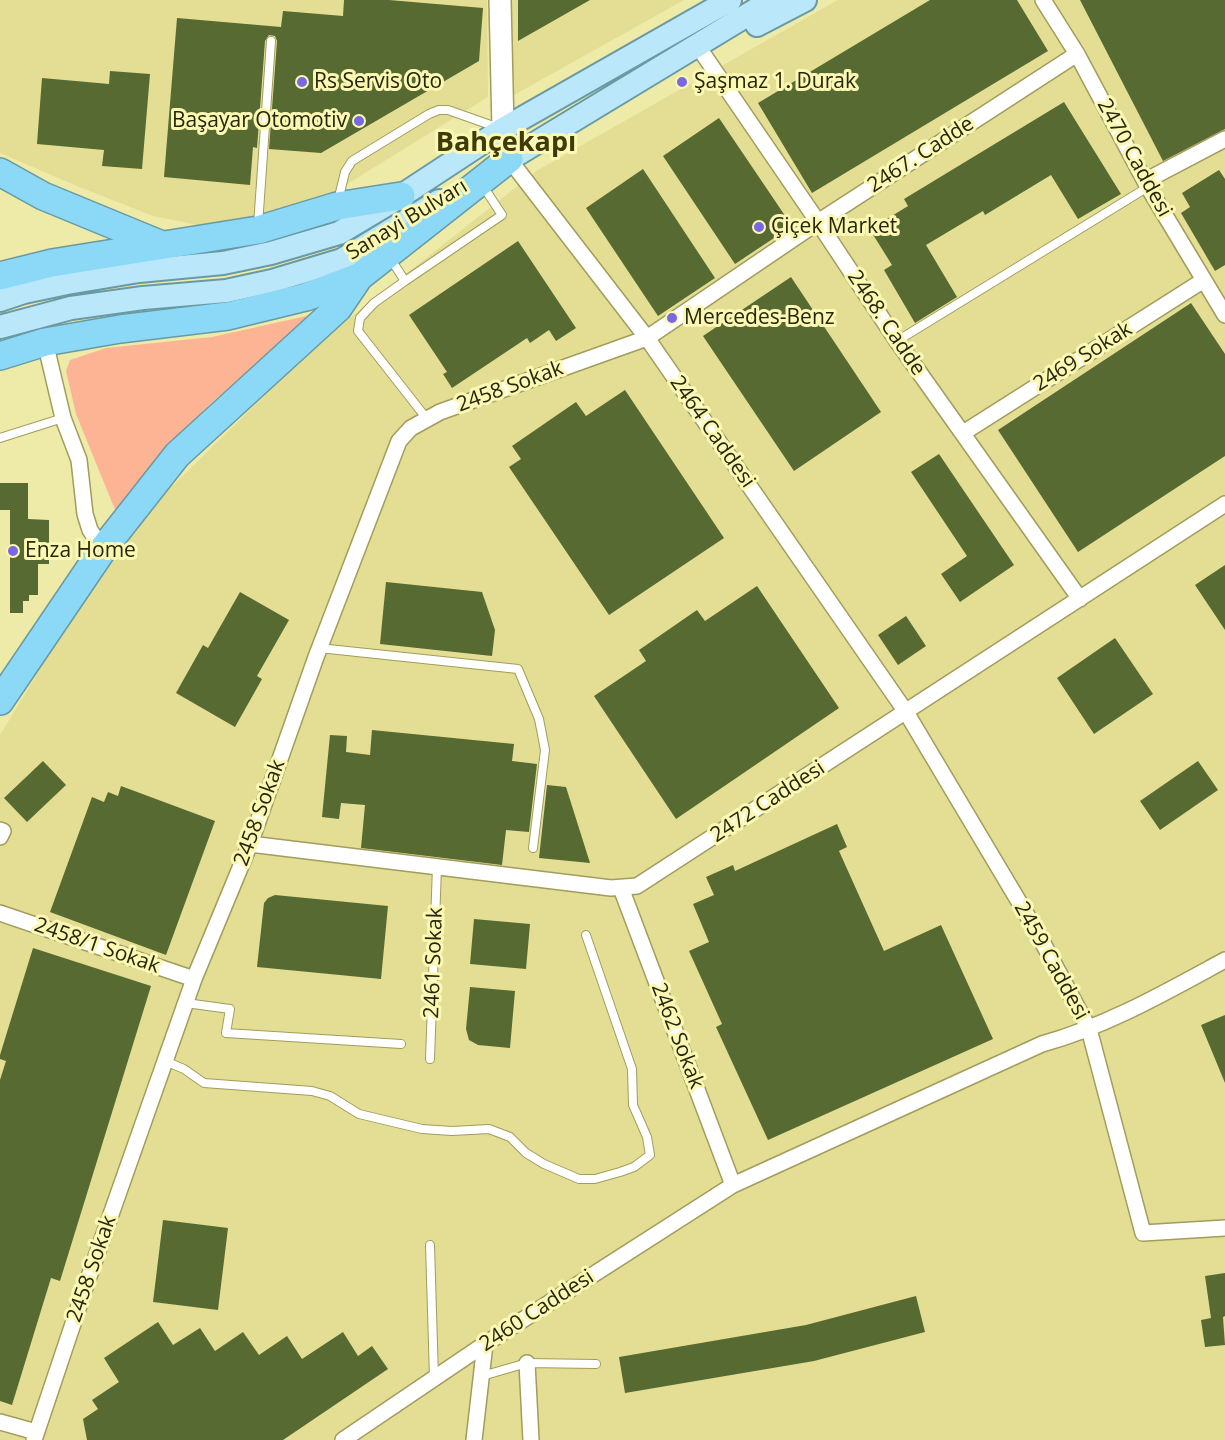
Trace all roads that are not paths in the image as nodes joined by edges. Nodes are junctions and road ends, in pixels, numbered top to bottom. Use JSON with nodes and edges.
{"nodes":[{"id":1,"x":500,"y":0,"type":"edge"},
{"id":2,"x":720,"y":0,"type":"edge"},
{"id":3,"x":730,"y":0,"type":"edge"},
{"id":4,"x":772,"y":0,"type":"edge"},
{"id":5,"x":805,"y":0,"type":"edge"},
{"id":6,"x":1043,"y":0,"type":"edge"},
{"id":7,"x":692,"y":21,"type":"junction"},
{"id":8,"x":272,"y":41,"type":"dead end"},
{"id":9,"x":696,"y":45,"type":"junction"},
{"id":10,"x":1077,"y":54,"type":"junction"},
{"id":11,"x":503,"y":129,"type":"junction"},
{"id":12,"x":1225,"y":139,"type":"edge"},
{"id":13,"x":509,"y":159,"type":"junction"},
{"id":14,"x":0,"y":172,"type":"edge"},
{"id":15,"x":480,"y":182,"type":"junction"},
{"id":16,"x":1147,"y":184,"type":"junction"},
{"id":17,"x":401,"y":196,"type":"junction"},
{"id":18,"x":337,"y":206,"type":"junction"},
{"id":19,"x":818,"y":222,"type":"junction"},
{"id":20,"x":258,"y":230,"type":"junction"},
{"id":21,"x":163,"y":246,"type":"junction"},
{"id":22,"x":388,"y":255,"type":"junction"},
{"id":23,"x":351,"y":268,"type":"junction"},
{"id":24,"x":0,"y":276,"type":"edge"},
{"id":25,"x":1204,"y":280,"type":"junction"},
{"id":26,"x":405,"y":281,"type":"junction"},
{"id":27,"x":0,"y":300,"type":"edge"},
{"id":28,"x":1225,"y":315,"type":"edge"},
{"id":29,"x":0,"y":327,"type":"edge"},
{"id":30,"x":647,"y":338,"type":"junction"},
{"id":31,"x":897,"y":341,"type":"junction"},
{"id":32,"x":45,"y":342,"type":"junction"},
{"id":33,"x":5,"y":349,"type":"edge"},
{"id":34,"x":63,"y":418,"type":"junction"},
{"id":35,"x":427,"y":418,"type":"junction"},
{"id":36,"x":963,"y":433,"type":"junction"},
{"id":37,"x":0,"y":438,"type":"edge"},
{"id":38,"x":1225,"y":504,"type":"edge"},
{"id":39,"x":103,"y":549,"type":"junction"},
{"id":40,"x":1080,"y":599,"type":"junction"},
{"id":41,"x":320,"y":648,"type":"junction"},
{"id":42,"x":0,"y":701,"type":"edge"},
{"id":43,"x":906,"y":712,"type":"junction"},
{"id":44,"x":0,"y":830,"type":"edge"},
{"id":45,"x":0,"y":837,"type":"edge"},
{"id":46,"x":250,"y":844,"type":"junction"},
{"id":47,"x":533,"y":848,"type":"dead end"},
{"id":48,"x":437,"y":867,"type":"junction"},
{"id":49,"x":621,"y":888,"type":"junction"},
{"id":50,"x":0,"y":913,"type":"edge"},
{"id":51,"x":586,"y":935,"type":"dead end"},
{"id":52,"x":1225,"y":960,"type":"edge"},
{"id":53,"x":194,"y":979,"type":"junction"},
{"id":54,"x":186,"y":1003,"type":"junction"},
{"id":55,"x":1089,"y":1029,"type":"junction"},
{"id":56,"x":401,"y":1044,"type":"dead end"},
{"id":57,"x":430,"y":1059,"type":"dead end"},
{"id":58,"x":165,"y":1061,"type":"junction"},
{"id":59,"x":733,"y":1185,"type":"junction"},
{"id":60,"x":1225,"y":1228,"type":"edge"},
{"id":61,"x":430,"y":1245,"type":"dead end"},
{"id":62,"x":485,"y":1344,"type":"junction"},
{"id":63,"x":527,"y":1363,"type":"junction"},
{"id":64,"x":596,"y":1364,"type":"dead end"},
{"id":65,"x":482,"y":1376,"type":"junction"},
{"id":66,"x":434,"y":1380,"type":"junction"},
{"id":67,"x":0,"y":1422,"type":"edge"},
{"id":68,"x":35,"y":1436,"type":"edge"},
{"id":69,"x":343,"y":1440,"type":"edge"},
{"id":70,"x":474,"y":1440,"type":"edge"},
{"id":71,"x":531,"y":1440,"type":"edge"}],
"edges":[{"from":1,"to":11,"type":"street"},
{"from":2,"to":7,"type":"main road"},
{"from":3,"to":7,"type":"main road","name":"Sanayi Bulvarı"},
{"from":4,"to":9,"type":"main road","name":"Sanayi Bulvarı"},
{"from":5,"to":9,"type":"main road"},
{"from":6,"to":10,"type":"street","name":"2470 Caddesi"},
{"from":7,"to":11,"type":"main road","name":"Sanayi Bulvarı"},
{"from":8,"to":20,"type":"lane"},
{"from":9,"to":13,"type":"main road","name":"Sanayi Bulvarı"},
{"from":9,"to":19,"type":"street","name":"2468. Cadde"},
{"from":10,"to":16,"type":"street","name":"2470 Caddesi"},
{"from":10,"to":19,"type":"street","name":"2467. Cadde"},
{"from":11,"to":17,"type":"main road","name":"Sanayi Bulvarı"},
{"from":11,"to":18,"type":"lane"},
{"from":12,"to":16,"type":"street"},
{"from":13,"to":15,"type":"highway"},
{"from":13,"to":23,"type":"main road","name":"Sanayi Bulvarı"},
{"from":13,"to":30,"type":"street","name":"2464 Caddesi"},
{"from":14,"to":21,"type":"highway"},
{"from":15,"to":22,"type":"highway"},
{"from":15,"to":26,"type":"lane"},
{"from":16,"to":25,"type":"street","name":"2470 Caddesi"},
{"from":16,"to":31,"type":"lane"},
{"from":17,"to":18,"type":"highway"},
{"from":17,"to":27,"type":"main road","name":"Sanayi Bulvarı"},
{"from":18,"to":20,"type":"highway"},
{"from":19,"to":30,"type":"street","name":"2467. Cadde"},
{"from":19,"to":31,"type":"street","name":"2468. Cadde"},
{"from":20,"to":21,"type":"highway"},
{"from":21,"to":24,"type":"highway"},
{"from":22,"to":23,"type":"highway"},
{"from":22,"to":26,"type":"lane"},
{"from":23,"to":29,"type":"main road","name":"Sanayi Bulvarı"},
{"from":23,"to":32,"type":"highway"},
{"from":23,"to":39,"type":"highway"},
{"from":25,"to":28,"type":"street","name":"2470 Caddesi"},
{"from":25,"to":36,"type":"street","name":"2469 Sokak"},
{"from":26,"to":35,"type":"lane"},
{"from":30,"to":35,"type":"street","name":"2458 Sokak"},
{"from":30,"to":43,"type":"street","name":"2464 Caddesi"},
{"from":31,"to":36,"type":"street","name":"2468. Cadde"},
{"from":32,"to":33,"type":"highway"},
{"from":32,"to":34,"type":"street"},
{"from":34,"to":37,"type":"lane"},
{"from":34,"to":39,"type":"street"},
{"from":35,"to":41,"type":"street","name":"2458 Sokak"},
{"from":36,"to":40,"type":"street","name":"2468. Cadde"},
{"from":38,"to":40,"type":"street","name":"2472 Caddesi"},
{"from":39,"to":42,"type":"highway"},
{"from":40,"to":43,"type":"street","name":"2472 Caddesi"},
{"from":41,"to":46,"type":"street","name":"2458 Sokak"},
{"from":41,"to":47,"type":"lane"},
{"from":43,"to":49,"type":"street","name":"2472 Caddesi"},
{"from":43,"to":55,"type":"street","name":"2459 Caddesi"},
{"from":44,"to":45,"type":"street"},
{"from":46,"to":48,"type":"street","name":"2472 Caddesi"},
{"from":46,"to":53,"type":"street","name":"2458 Sokak"},
{"from":48,"to":49,"type":"street","name":"2472 Caddesi"},
{"from":48,"to":57,"type":"lane","name":"2461 Sokak"},
{"from":49,"to":59,"type":"street","name":"2462 Sokak"},
{"from":50,"to":53,"type":"street","name":"2458/1 Sokak"},
{"from":51,"to":58,"type":"lane"},
{"from":52,"to":55,"type":"street","name":"2460 Caddesi"},
{"from":53,"to":54,"type":"street","name":"2458 Sokak"},
{"from":54,"to":56,"type":"lane"},
{"from":54,"to":58,"type":"street","name":"2458 Sokak"},
{"from":55,"to":59,"type":"street","name":"2460 Caddesi"},
{"from":55,"to":60,"type":"street","name":"2459 Caddesi"},
{"from":58,"to":68,"type":"street","name":"2458 Sokak"},
{"from":59,"to":62,"type":"street","name":"2460 Caddesi"},
{"from":61,"to":66,"type":"lane"},
{"from":62,"to":65,"type":"street"},
{"from":62,"to":66,"type":"street","name":"2460 Caddesi"},
{"from":63,"to":64,"type":"lane"},
{"from":63,"to":65,"type":"lane"},
{"from":63,"to":71,"type":"street"},
{"from":65,"to":70,"type":"street"},
{"from":66,"to":69,"type":"street","name":"2460 Caddesi"},
{"from":67,"to":68,"type":"street"}]}
